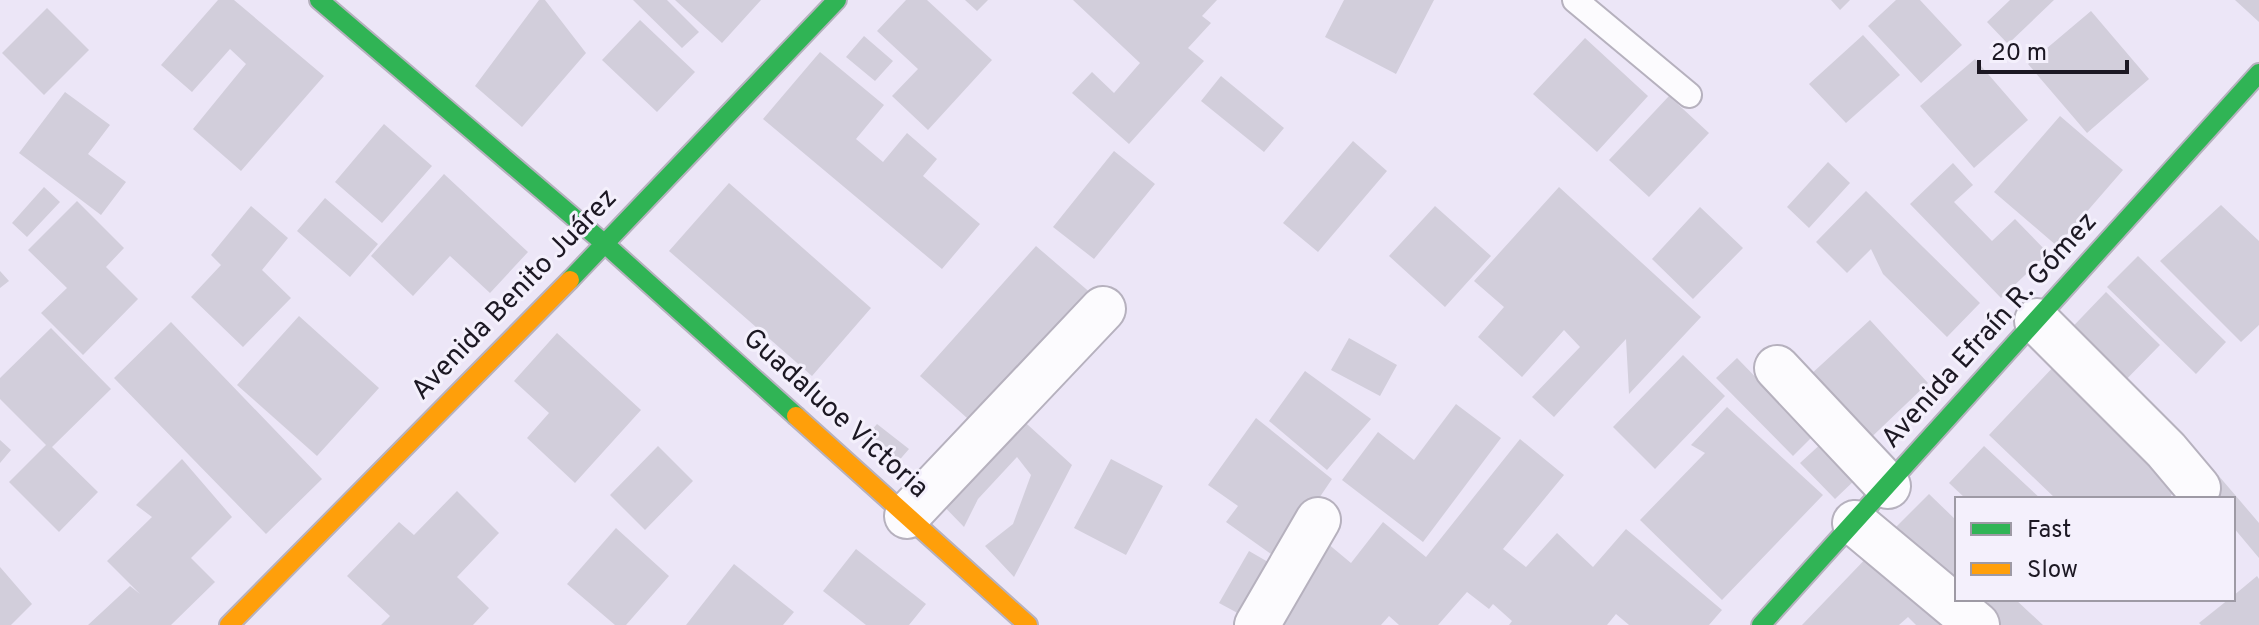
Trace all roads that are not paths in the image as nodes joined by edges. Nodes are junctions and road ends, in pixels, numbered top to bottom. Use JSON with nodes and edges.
{"nodes":[{"id":1,"x":319,"y":0,"type":"edge"},
{"id":2,"x":837,"y":0,"type":"edge"},
{"id":3,"x":1575,"y":0,"type":"edge"},
{"id":4,"x":2259,"y":73,"type":"edge"},
{"id":5,"x":1689,"y":95,"type":"dead end"},
{"id":6,"x":605,"y":244,"type":"junction"},
{"id":7,"x":1103,"y":309,"type":"dead end"},
{"id":8,"x":2037,"y":321,"type":"junction"},
{"id":9,"x":1777,"y":368,"type":"dead end"},
{"id":10,"x":1888,"y":486,"type":"junction"},
{"id":11,"x":2198,"y":488,"type":"dead end"},
{"id":12,"x":907,"y":516,"type":"junction"},
{"id":13,"x":1318,"y":520,"type":"dead end"},
{"id":14,"x":1855,"y":523,"type":"junction"},
{"id":15,"x":229,"y":625,"type":"edge"},
{"id":16,"x":1028,"y":625,"type":"edge"},
{"id":17,"x":1257,"y":625,"type":"edge"},
{"id":18,"x":1761,"y":625,"type":"edge"},
{"id":19,"x":1977,"y":625,"type":"edge"}],
"edges":[{"from":1,"to":6,"type":"street","name":"Guadaluoe Victoria"},
{"from":2,"to":6,"type":"street","name":"Avenida Benito Juárez"},
{"from":3,"to":5,"type":"lane"},
{"from":4,"to":8,"type":"street","name":"Avenida Efraín R. Gómez"},
{"from":6,"to":12,"type":"street","name":"Guadaluoe Victoria"},
{"from":6,"to":15,"type":"street","name":"Avenida Benito Juárez"},
{"from":7,"to":12,"type":"street"},
{"from":8,"to":10,"type":"street","name":"Avenida Efraín R. Gómez"},
{"from":8,"to":11,"type":"street"},
{"from":9,"to":10,"type":"street"},
{"from":10,"to":14,"type":"street","name":"Avenida Efraín R. Gómez"},
{"from":12,"to":16,"type":"street","name":"Guadaluoe Victoria"},
{"from":13,"to":17,"type":"street"},
{"from":14,"to":18,"type":"street","name":"Avenida Efraín R. Gómez"},
{"from":14,"to":19,"type":"street"}]}
